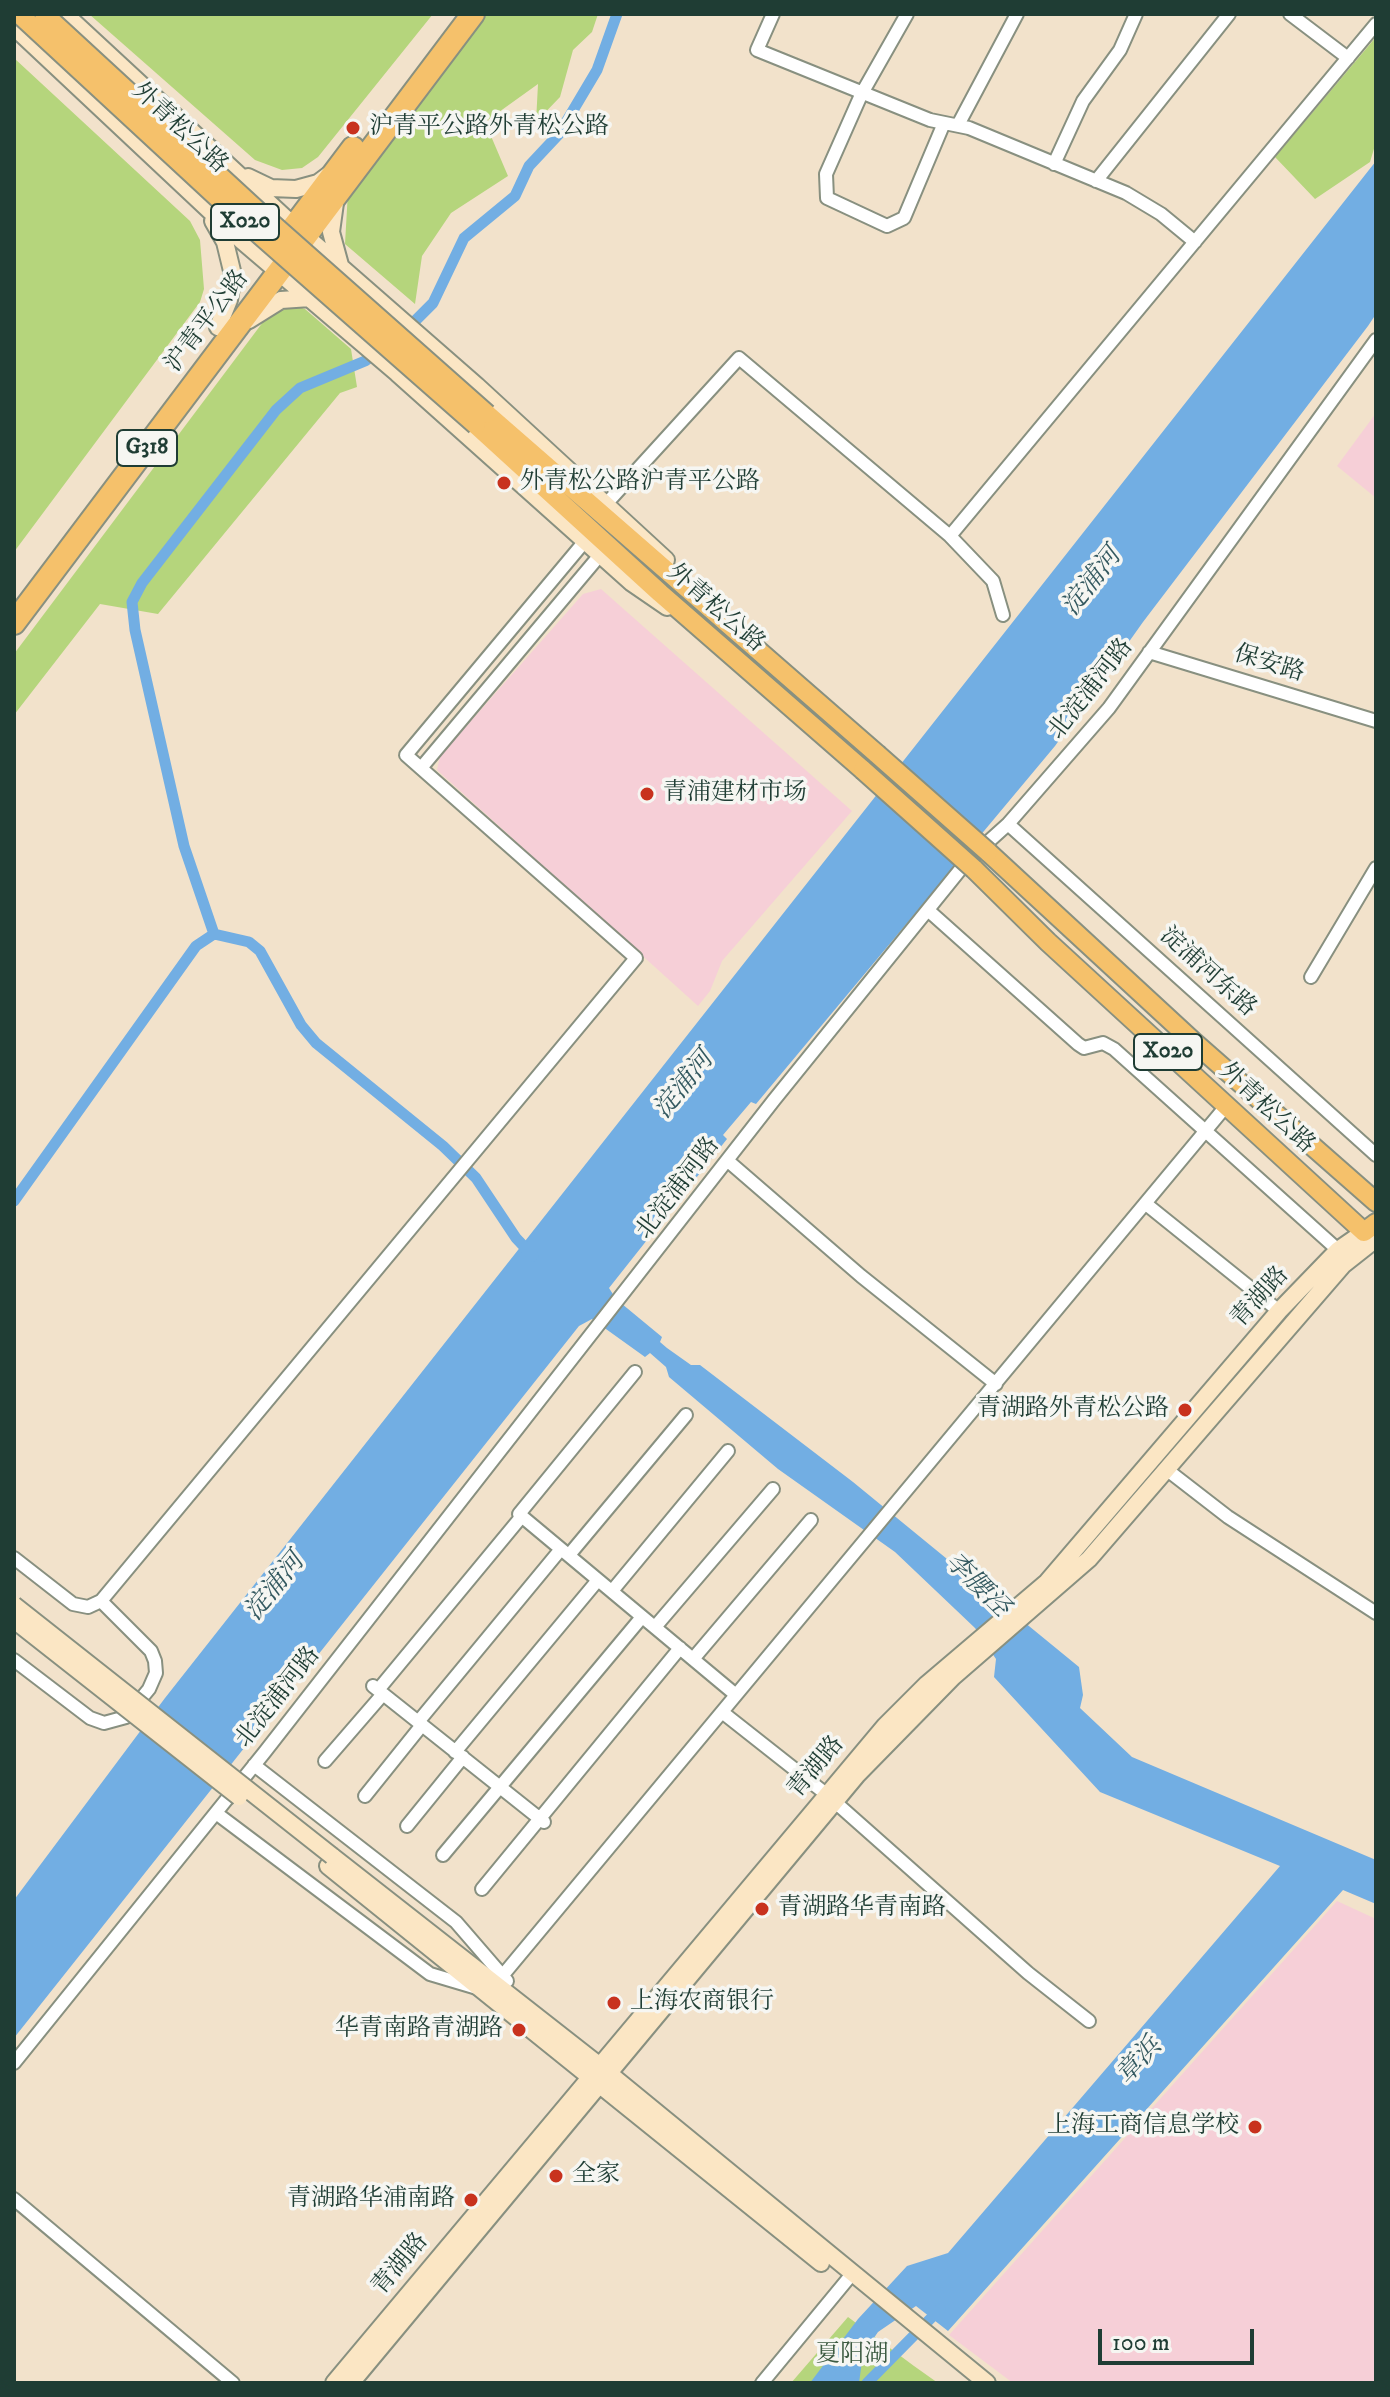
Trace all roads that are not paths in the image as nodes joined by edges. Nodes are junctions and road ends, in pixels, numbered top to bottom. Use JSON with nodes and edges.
{"nodes":[{"id":1,"x":16,"y":14,"type":"edge"},
{"id":2,"x":44,"y":14,"type":"edge"},
{"id":3,"x":65,"y":14,"type":"edge"},
{"id":4,"x":456,"y":14,"type":"edge"},
{"id":5,"x":473,"y":14,"type":"edge"},
{"id":6,"x":773,"y":14,"type":"edge"},
{"id":7,"x":907,"y":14,"type":"edge"},
{"id":8,"x":1017,"y":14,"type":"edge"},
{"id":9,"x":1136,"y":14,"type":"edge"},
{"id":10,"x":1229,"y":14,"type":"edge"},
{"id":11,"x":1290,"y":14,"type":"edge"},
{"id":12,"x":1376,"y":24,"type":"edge"},
{"id":13,"x":14,"y":27,"type":"edge"},
{"id":14,"x":1348,"y":58,"type":"junction"},
{"id":15,"x":861,"y":95,"type":"junction"},
{"id":16,"x":944,"y":123,"type":"junction"},
{"id":17,"x":958,"y":125,"type":"junction"},
{"id":18,"x":214,"y":153,"type":"junction"},
{"id":19,"x":345,"y":159,"type":"junction"},
{"id":20,"x":1054,"y":164,"type":"junction"},
{"id":21,"x":1096,"y":181,"type":"junction"},
{"id":22,"x":339,"y":192,"type":"junction"},
{"id":23,"x":201,"y":203,"type":"junction"},
{"id":24,"x":292,"y":241,"type":"junction"},
{"id":25,"x":1195,"y":242,"type":"junction"},
{"id":26,"x":273,"y":267,"type":"junction"},
{"id":27,"x":352,"y":278,"type":"junction"},
{"id":28,"x":373,"y":296,"type":"junction"},
{"id":29,"x":310,"y":298,"type":"junction"},
{"id":30,"x":339,"y":322,"type":"junction"},
{"id":31,"x":218,"y":327,"type":"junction"},
{"id":32,"x":1376,"y":340,"type":"edge"},
{"id":33,"x":220,"y":350,"type":"junction"},
{"id":34,"x":481,"y":419,"type":"junction"},
{"id":35,"x":606,"y":504,"type":"junction"},
{"id":36,"x":950,"y":536,"type":"junction"},
{"id":37,"x":585,"y":541,"type":"junction"},
{"id":38,"x":600,"y":555,"type":"junction"},
{"id":39,"x":14,"y":599,"type":"edge"},
{"id":40,"x":709,"y":610,"type":"junction"},
{"id":41,"x":1003,"y":615,"type":"dead end"},
{"id":42,"x":690,"y":619,"type":"junction"},
{"id":43,"x":14,"y":623,"type":"edge"},
{"id":44,"x":1149,"y":652,"type":"junction"},
{"id":45,"x":1376,"y":721,"type":"edge"},
{"id":46,"x":421,"y":768,"type":"junction"},
{"id":47,"x":1008,"y":824,"type":"junction"},
{"id":48,"x":1376,"y":868,"type":"edge"},
{"id":49,"x":929,"y":911,"type":"junction"},
{"id":50,"x":1311,"y":977,"type":"dead end"},
{"id":51,"x":1227,"y":1105,"type":"junction"},
{"id":52,"x":1204,"y":1133,"type":"junction"},
{"id":53,"x":1376,"y":1155,"type":"edge"},
{"id":54,"x":728,"y":1161,"type":"junction"},
{"id":55,"x":1376,"y":1202,"type":"edge"},
{"id":56,"x":1146,"y":1204,"type":"junction"},
{"id":57,"x":1373,"y":1236,"type":"edge"},
{"id":58,"x":1338,"y":1250,"type":"junction"},
{"id":59,"x":1279,"y":1311,"type":"junction"},
{"id":60,"x":635,"y":1372,"type":"dead end"},
{"id":61,"x":996,"y":1384,"type":"junction"},
{"id":62,"x":686,"y":1415,"type":"dead end"},
{"id":63,"x":728,"y":1451,"type":"dead end"},
{"id":64,"x":1166,"y":1469,"type":"junction"},
{"id":65,"x":773,"y":1489,"type":"dead end"},
{"id":66,"x":522,"y":1516,"type":"junction"},
{"id":67,"x":811,"y":1520,"type":"dead end"},
{"id":68,"x":565,"y":1552,"type":"junction"},
{"id":69,"x":14,"y":1558,"type":"edge"},
{"id":70,"x":598,"y":1580,"type":"junction"},
{"id":71,"x":612,"y":1591,"type":"junction"},
{"id":72,"x":101,"y":1601,"type":"junction"},
{"id":73,"x":14,"y":1605,"type":"edge"},
{"id":74,"x":1376,"y":1613,"type":"edge"},
{"id":75,"x":1019,"y":1614,"type":"junction"},
{"id":76,"x":642,"y":1617,"type":"junction"},
{"id":77,"x":14,"y":1620,"type":"edge"},
{"id":78,"x":655,"y":1627,"type":"junction"},
{"id":79,"x":680,"y":1648,"type":"junction"},
{"id":80,"x":693,"y":1659,"type":"junction"},
{"id":81,"x":14,"y":1660,"type":"edge"},
{"id":82,"x":378,"y":1690,"type":"junction"},
{"id":83,"x":736,"y":1695,"type":"junction"},
{"id":84,"x":722,"y":1712,"type":"junction"},
{"id":85,"x":420,"y":1723,"type":"junction"},
{"id":86,"x":459,"y":1754,"type":"junction"},
{"id":87,"x":325,"y":1761,"type":"dead end"},
{"id":88,"x":254,"y":1765,"type":"junction"},
{"id":89,"x":500,"y":1787,"type":"junction"},
{"id":90,"x":365,"y":1796,"type":"dead end"},
{"id":91,"x":831,"y":1798,"type":"junction"},
{"id":92,"x":216,"y":1813,"type":"junction"},
{"id":93,"x":542,"y":1820,"type":"junction"},
{"id":94,"x":407,"y":1826,"type":"dead end"},
{"id":95,"x":443,"y":1855,"type":"dead end"},
{"id":96,"x":330,"y":1860,"type":"junction"},
{"id":97,"x":482,"y":1889,"type":"dead end"},
{"id":98,"x":457,"y":1953,"type":"junction"},
{"id":99,"x":492,"y":1962,"type":"junction"},
{"id":100,"x":503,"y":1975,"type":"junction"},
{"id":101,"x":480,"y":1989,"type":"junction"},
{"id":102,"x":517,"y":2002,"type":"junction"},
{"id":103,"x":1089,"y":2021,"type":"dead end"},
{"id":104,"x":14,"y":2063,"type":"edge"},
{"id":105,"x":600,"y":2076,"type":"junction"},
{"id":106,"x":14,"y":2199,"type":"edge"},
{"id":107,"x":849,"y":2278,"type":"junction"},
{"id":108,"x":948,"y":2359,"type":"junction"},
{"id":109,"x":233,"y":2383,"type":"edge"},
{"id":110,"x":334,"y":2383,"type":"edge"},
{"id":111,"x":351,"y":2383,"type":"edge"},
{"id":112,"x":762,"y":2383,"type":"edge"},
{"id":113,"x":970,"y":2383,"type":"edge"},
{"id":114,"x":987,"y":2383,"type":"edge"}],
"edges":[{"from":1,"to":34,"type":"main road","name":"外青松公路","number":"X020","bridge":true},
{"from":2,"to":34,"type":"main road","name":"外青松公路","number":"X020","bridge":true},
{"from":3,"to":18,"type":"main road"},
{"from":4,"to":19,"type":"highway","name":"沪青平公路","number":"G318"},
{"from":5,"to":22,"type":"highway","name":"沪青平公路","number":"G318"},
{"from":6,"to":15,"type":"street"},
{"from":7,"to":15,"type":"street"},
{"from":8,"to":17,"type":"street"},
{"from":9,"to":20,"type":"street"},
{"from":10,"to":21,"type":"street"},
{"from":11,"to":14,"type":"street"},
{"from":12,"to":14,"type":"street"},
{"from":13,"to":23,"type":"main road"},
{"from":14,"to":25,"type":"street"},
{"from":15,"to":16,"type":"street"},
{"from":15,"to":16,"type":"street"},
{"from":16,"to":17,"type":"street"},
{"from":17,"to":20,"type":"street"},
{"from":18,"to":19,"type":"main road"},
{"from":18,"to":24,"type":"main road"},
{"from":19,"to":24,"type":"highway","name":"沪青平公路","number":"G318"},
{"from":20,"to":21,"type":"street"},
{"from":21,"to":25,"type":"street"},
{"from":22,"to":24,"type":"highway","name":"沪青平公路","number":"G318"},
{"from":22,"to":27,"type":"main road"},
{"from":23,"to":24,"type":"main road"},
{"from":23,"to":26,"type":"main road"},
{"from":23,"to":31,"type":"main road"},
{"from":24,"to":26,"type":"highway","name":"沪青平公路","number":"G318"},
{"from":24,"to":27,"type":"main road"},
{"from":24,"to":30,"type":"main road"},
{"from":25,"to":36,"type":"street"},
{"from":26,"to":29,"type":"main road"},
{"from":26,"to":31,"type":"highway","name":"沪青平公路","number":"G318"},
{"from":26,"to":33,"type":"highway","name":"沪青平公路","number":"G318"},
{"from":27,"to":28,"type":"main road"},
{"from":28,"to":30,"type":"main road"},
{"from":28,"to":35,"type":"main road"},
{"from":29,"to":30,"type":"main road"},
{"from":29,"to":33,"type":"main road"},
{"from":30,"to":37,"type":"main road"},
{"from":31,"to":39,"type":"highway","name":"沪青平公路","number":"G318"},
{"from":32,"to":44,"type":"street","name":"北淀浦河路"},
{"from":33,"to":43,"type":"highway","name":"沪青平公路","number":"G318"},
{"from":34,"to":40,"type":"main road","name":"外青松公路","number":"X020"},
{"from":34,"to":42,"type":"main road","name":"外青松公路","number":"X020"},
{"from":35,"to":36,"type":"street"},
{"from":35,"to":40,"type":"main road"},
{"from":36,"to":41,"type":"street"},
{"from":37,"to":38,"type":"main road"},
{"from":37,"to":46,"type":"street"},
{"from":38,"to":42,"type":"main road"},
{"from":38,"to":46,"type":"street"},
{"from":40,"to":55,"type":"main road","name":"外青松公路","number":"X020","bridge":true},
{"from":42,"to":51,"type":"main road","name":"外青松公路","number":"X020","bridge":true},
{"from":44,"to":45,"type":"street","name":"保安路"},
{"from":44,"to":47,"type":"street","name":"北淀浦河路"},
{"from":46,"to":72,"type":"street"},
{"from":47,"to":49,"type":"street","name":"北淀浦河路"},
{"from":47,"to":53,"type":"street","name":"淀浦河东路"},
{"from":48,"to":50,"type":"street"},
{"from":49,"to":52,"type":"street"},
{"from":49,"to":54,"type":"street","name":"北淀浦河路"},
{"from":51,"to":52,"type":"street"},
{"from":51,"to":57,"type":"main road","name":"外青松公路","number":"X020"},
{"from":52,"to":56,"type":"street"},
{"from":52,"to":58,"type":"street"},
{"from":54,"to":61,"type":"street"},
{"from":54,"to":88,"type":"street","name":"北淀浦河路"},
{"from":56,"to":59,"type":"street"},
{"from":56,"to":61,"type":"street"},
{"from":57,"to":58,"type":"main road","name":"青湖路"},
{"from":57,"to":64,"type":"main road","name":"青湖路"},
{"from":58,"to":59,"type":"main road","name":"青湖路"},
{"from":59,"to":75,"type":"main road","name":"青湖路"},
{"from":60,"to":66,"type":"street"},
{"from":61,"to":83,"type":"street"},
{"from":62,"to":68,"type":"street"},
{"from":63,"to":71,"type":"street"},
{"from":64,"to":74,"type":"street"},
{"from":64,"to":75,"type":"main road","name":"青湖路"},
{"from":65,"to":78,"type":"street"},
{"from":66,"to":68,"type":"street"},
{"from":66,"to":82,"type":"street"},
{"from":67,"to":80,"type":"street"},
{"from":68,"to":70,"type":"street"},
{"from":68,"to":85,"type":"street"},
{"from":69,"to":72,"type":"street"},
{"from":70,"to":71,"type":"street"},
{"from":70,"to":86,"type":"street"},
{"from":71,"to":76,"type":"street"},
{"from":72,"to":81,"type":"street"},
{"from":73,"to":96,"type":"main road","bridge":true},
{"from":75,"to":91,"type":"main road","name":"青湖路"},
{"from":76,"to":78,"type":"street"},
{"from":76,"to":89,"type":"street"},
{"from":77,"to":96,"type":"main road","bridge":true},
{"from":78,"to":79,"type":"street"},
{"from":79,"to":80,"type":"street"},
{"from":79,"to":93,"type":"street"},
{"from":80,"to":83,"type":"street"},
{"from":82,"to":85,"type":"street"},
{"from":82,"to":87,"type":"street"},
{"from":83,"to":84,"type":"street"},
{"from":84,"to":91,"type":"street"},
{"from":84,"to":100,"type":"street"},
{"from":85,"to":86,"type":"street"},
{"from":85,"to":90,"type":"street"},
{"from":86,"to":89,"type":"street"},
{"from":86,"to":94,"type":"street"},
{"from":88,"to":92,"type":"street","name":"北淀浦河路"},
{"from":88,"to":99,"type":"street"},
{"from":89,"to":93,"type":"street"},
{"from":89,"to":95,"type":"street"},
{"from":91,"to":103,"type":"street"},
{"from":91,"to":105,"type":"main road","name":"青湖路"},
{"from":92,"to":101,"type":"street"},
{"from":92,"to":104,"type":"street","name":"北淀浦河路"},
{"from":93,"to":97,"type":"street"},
{"from":96,"to":98,"type":"main road"},
{"from":96,"to":101,"type":"main road"},
{"from":98,"to":99,"type":"street"},
{"from":98,"to":102,"type":"main road"},
{"from":99,"to":100,"type":"street"},
{"from":100,"to":102,"type":"street"},
{"from":101,"to":105,"type":"main road"},
{"from":102,"to":105,"type":"main road"},
{"from":105,"to":107,"type":"main road"},
{"from":105,"to":110,"type":"main road","name":"青湖路"},
{"from":105,"to":111,"type":"main road","name":"青湖路"},
{"from":106,"to":109,"type":"street"},
{"from":107,"to":108,"type":"main road"},
{"from":107,"to":112,"type":"street"},
{"from":108,"to":113,"type":"main road"},
{"from":108,"to":114,"type":"main road"}]}
